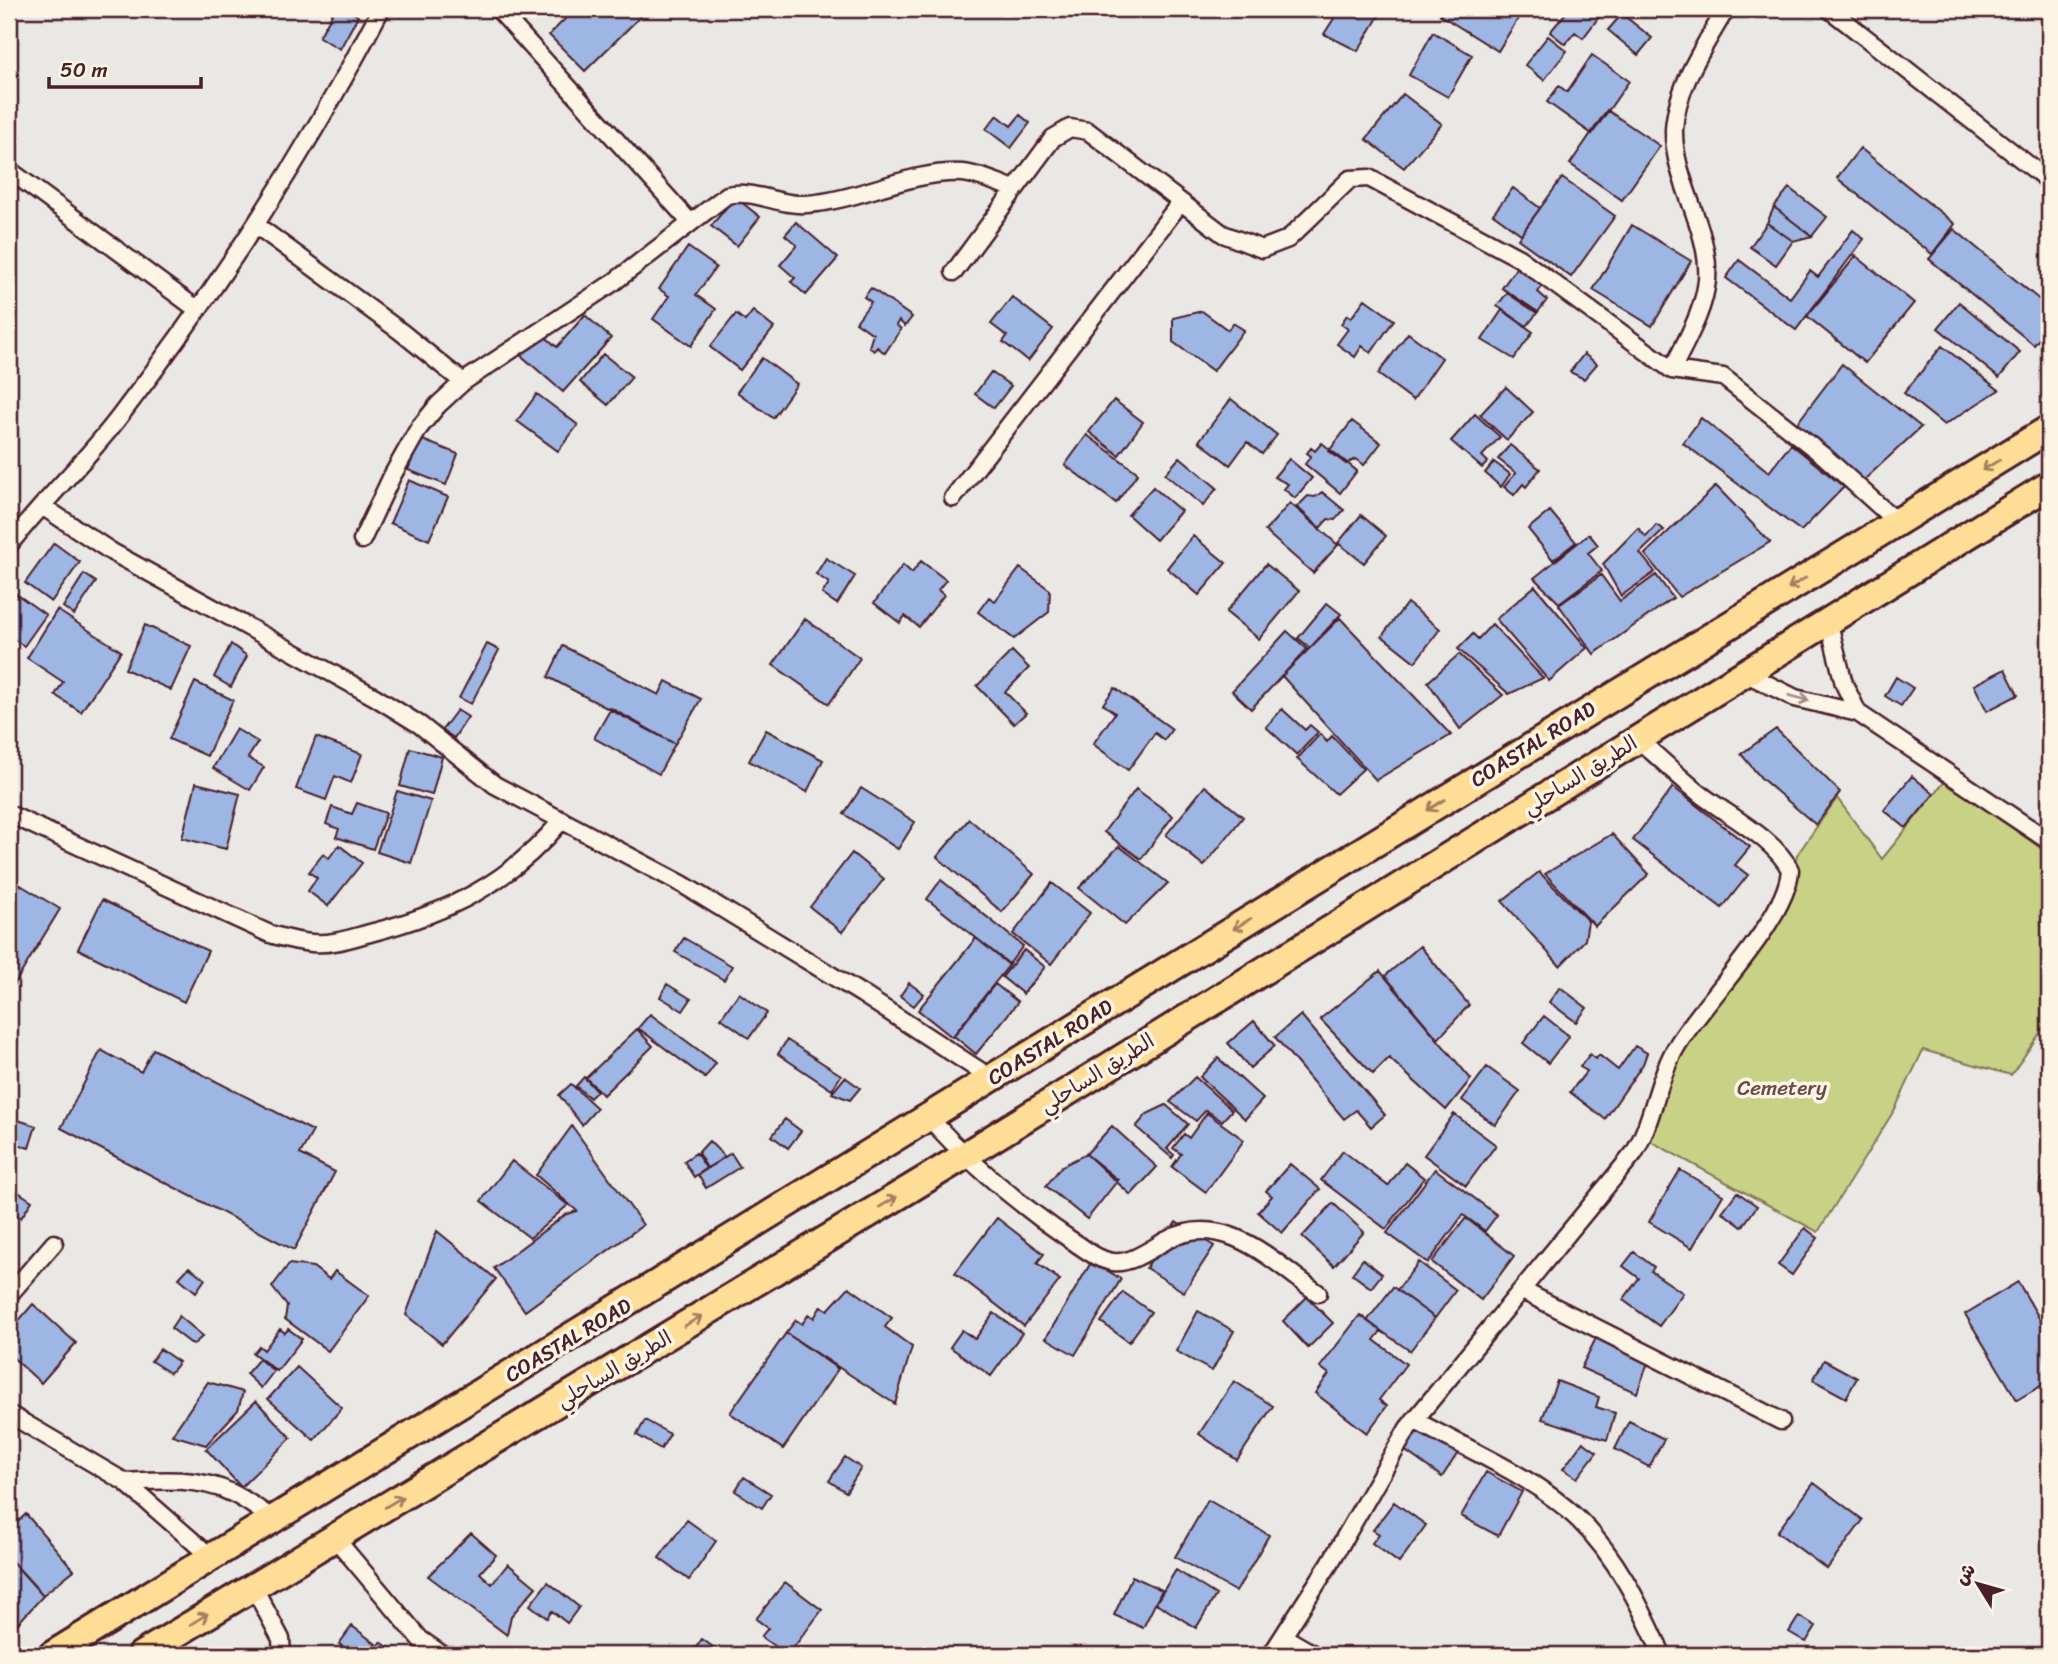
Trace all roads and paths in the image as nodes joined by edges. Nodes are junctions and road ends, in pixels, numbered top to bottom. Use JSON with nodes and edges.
{"nodes":[{"id":1,"x":381,"y":9,"type":"edge"},
{"id":2,"x":498,"y":9,"type":"edge"},
{"id":3,"x":1726,"y":9,"type":"edge"},
{"id":4,"x":1829,"y":9,"type":"edge"},
{"id":5,"x":9,"y":170,"type":"edge"},
{"id":6,"x":2049,"y":181,"type":"edge"},
{"id":7,"x":1014,"y":189,"type":"junction"},
{"id":8,"x":1181,"y":202,"type":"junction"},
{"id":9,"x":690,"y":222,"type":"junction"},
{"id":10,"x":256,"y":225,"type":"junction"},
{"id":11,"x":954,"y":272,"type":"dead end"},
{"id":12,"x":198,"y":310,"type":"junction"},
{"id":13,"x":1672,"y":370,"type":"junction"},
{"id":14,"x":463,"y":382,"type":"junction"},
{"id":15,"x":2049,"y":429,"type":"edge"},
{"id":16,"x":2049,"y":485,"type":"edge"},
{"id":17,"x":953,"y":498,"type":"dead end"},
{"id":18,"x":43,"y":506,"type":"junction"},
{"id":19,"x":1897,"y":522,"type":"junction"},
{"id":20,"x":362,"y":540,"type":"dead end"},
{"id":21,"x":9,"y":545,"type":"edge"},
{"id":22,"x":1828,"y":620,"type":"junction"},
{"id":23,"x":1743,"y":672,"type":"junction"},
{"id":24,"x":1858,"y":713,"type":"junction"},
{"id":25,"x":1638,"y":739,"type":"junction"},
{"id":26,"x":9,"y":814,"type":"edge"},
{"id":27,"x":562,"y":820,"type":"junction"},
{"id":28,"x":2049,"y":841,"type":"edge"},
{"id":29,"x":991,"y":1078,"type":"junction"},
{"id":30,"x":929,"y":1118,"type":"junction"},
{"id":31,"x":964,"y":1156,"type":"junction"},
{"id":32,"x":2049,"y":1185,"type":"edge"},
{"id":33,"x":2049,"y":1192,"type":"edge"},
{"id":34,"x":54,"y":1243,"type":"dead end"},
{"id":35,"x":1523,"y":1291,"type":"junction"},
{"id":36,"x":1318,"y":1293,"type":"dead end"},
{"id":37,"x":9,"y":1295,"type":"edge"},
{"id":38,"x":9,"y":1414,"type":"edge"},
{"id":39,"x":1414,"y":1420,"type":"junction"},
{"id":40,"x":1781,"y":1422,"type":"dead end"},
{"id":41,"x":125,"y":1482,"type":"junction"},
{"id":42,"x":274,"y":1519,"type":"junction"},
{"id":43,"x":335,"y":1538,"type":"junction"},
{"id":44,"x":212,"y":1558,"type":"junction"},
{"id":45,"x":253,"y":1586,"type":"junction"},
{"id":46,"x":1284,"y":1637,"type":"junction"},
{"id":47,"x":1661,"y":1652,"type":"dead end"},
{"id":48,"x":52,"y":1655,"type":"edge"},
{"id":49,"x":141,"y":1655,"type":"edge"},
{"id":50,"x":282,"y":1655,"type":"edge"},
{"id":51,"x":443,"y":1655,"type":"edge"},
{"id":52,"x":1271,"y":1655,"type":"edge"},
{"id":53,"x":1315,"y":1655,"type":"edge"}],
"edges":[{"from":1,"to":10,"type":"street"},
{"from":2,"to":9,"type":"street"},
{"from":3,"to":13,"type":"street"},
{"from":4,"to":6,"type":"street"},
{"from":5,"to":12,"type":"street"},
{"from":7,"to":8,"type":"street"},
{"from":7,"to":9,"type":"street"},
{"from":7,"to":11,"type":"street"},
{"from":8,"to":13,"type":"street"},
{"from":8,"to":17,"type":"street"},
{"from":9,"to":14,"type":"street"},
{"from":10,"to":12,"type":"street"},
{"from":10,"to":14,"type":"street"},
{"from":12,"to":18,"type":"street"},
{"from":13,"to":19,"type":"street"},
{"from":14,"to":20,"type":"street"},
{"from":15,"to":19,"type":"highway","name":"COASTAL ROAD","one_way":true},
{"from":16,"to":22,"type":"highway","name":"الطريق الساحلي"},
{"from":18,"to":21,"type":"street"},
{"from":18,"to":27,"type":"street"},
{"from":19,"to":29,"type":"highway","name":"COASTAL ROAD","one_way":true},
{"from":22,"to":23,"type":"highway","name":"الطريق الساحلي"},
{"from":22,"to":24,"type":"street"},
{"from":23,"to":24,"type":"street","one_way":true},
{"from":23,"to":25,"type":"highway","name":"الطريق الساحلي"},
{"from":24,"to":28,"type":"street"},
{"from":25,"to":31,"type":"highway","name":"الطريق الساحلي"},
{"from":25,"to":35,"type":"street"},
{"from":26,"to":27,"type":"street"},
{"from":27,"to":29,"type":"street"},
{"from":29,"to":30,"type":"highway","name":"COASTAL ROAD"},
{"from":30,"to":31,"type":"street"},
{"from":30,"to":42,"type":"highway","name":"COASTAL ROAD"},
{"from":31,"to":36,"type":"street"},
{"from":43,"to":31,"type":"highway","name":"الطريق الساحلي","one_way":true},
{"from":32,"to":33,"type":"street"},
{"from":34,"to":37,"type":"street"},
{"from":35,"to":39,"type":"street"},
{"from":35,"to":40,"type":"street"},
{"from":38,"to":41,"type":"street"},
{"from":39,"to":46,"type":"street"},
{"from":39,"to":47,"type":"street"},
{"from":41,"to":42,"type":"street"},
{"from":41,"to":44,"type":"street"},
{"from":42,"to":44,"type":"highway","name":"COASTAL ROAD"},
{"from":43,"to":45,"type":"highway","name":"الطريق الساحلي"},
{"from":43,"to":51,"type":"street"},
{"from":44,"to":48,"type":"highway","name":"COASTAL ROAD"},
{"from":49,"to":45,"type":"highway","name":"الطريق الساحلي","one_way":true},
{"from":45,"to":50,"type":"street"},
{"from":46,"to":52,"type":"street"},
{"from":46,"to":53,"type":"street"}]}
